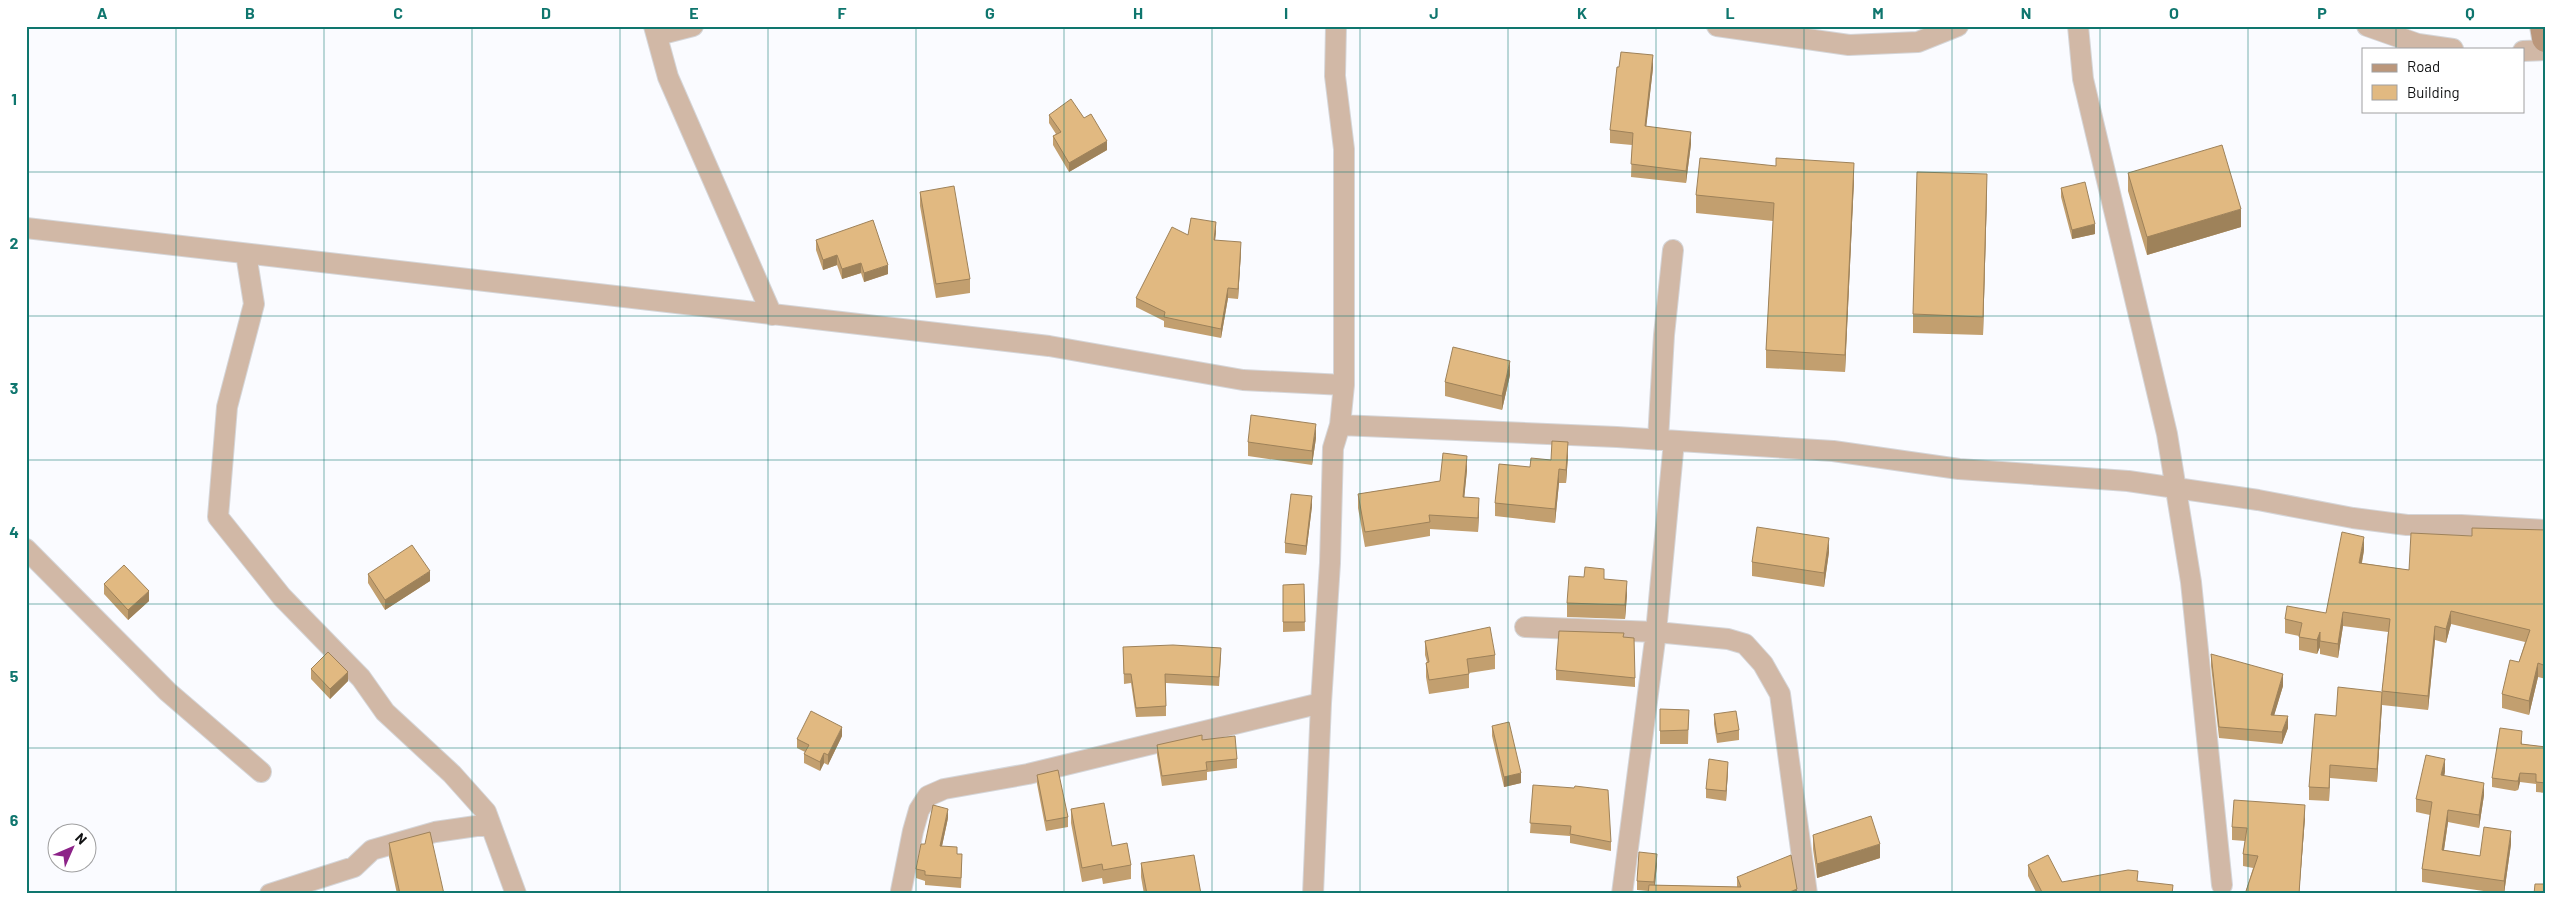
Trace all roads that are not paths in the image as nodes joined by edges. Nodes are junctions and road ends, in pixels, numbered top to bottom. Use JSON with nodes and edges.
{"nodes":[{"id":1,"x":693,"y":26,"type":"edge"},
{"id":2,"x":1336,"y":26,"type":"edge"},
{"id":3,"x":1717,"y":26,"type":"edge"},
{"id":4,"x":1958,"y":26,"type":"edge"},
{"id":5,"x":2078,"y":26,"type":"edge"},
{"id":6,"x":2367,"y":26,"type":"edge"},
{"id":7,"x":2544,"y":26,"type":"edge"},
{"id":8,"x":656,"y":31,"type":"edge"},
{"id":9,"x":2546,"y":38,"type":"edge"},
{"id":10,"x":2446,"y":48,"type":"edge"},
{"id":11,"x":2546,"y":50,"type":"edge"},
{"id":12,"x":2524,"y":51,"type":"edge"},
{"id":13,"x":26,"y":228,"type":"edge"},
{"id":14,"x":1673,"y":250,"type":"dead end"},
{"id":15,"x":246,"y":254,"type":"junction"},
{"id":16,"x":772,"y":315,"type":"junction"},
{"id":17,"x":1344,"y":385,"type":"junction"},
{"id":18,"x":1340,"y":425,"type":"junction"},
{"id":19,"x":1666,"y":440,"type":"junction"},
{"id":20,"x":2176,"y":488,"type":"junction"},
{"id":21,"x":2546,"y":530,"type":"edge"},
{"id":22,"x":26,"y":549,"type":"edge"},
{"id":23,"x":1525,"y":627,"type":"dead end"},
{"id":24,"x":1656,"y":632,"type":"junction"},
{"id":25,"x":1321,"y":703,"type":"junction"},
{"id":26,"x":261,"y":772,"type":"dead end"},
{"id":27,"x":490,"y":824,"type":"junction"},
{"id":28,"x":2222,"y":885,"type":"dead end"},
{"id":29,"x":901,"y":891,"type":"dead end"},
{"id":30,"x":270,"y":894,"type":"edge"},
{"id":31,"x":516,"y":894,"type":"edge"},
{"id":32,"x":1313,"y":894,"type":"edge"},
{"id":33,"x":1622,"y":894,"type":"edge"},
{"id":34,"x":1807,"y":894,"type":"edge"}],
"edges":[{"from":1,"to":8,"type":"street"},
{"from":2,"to":17,"type":"street"},
{"from":3,"to":4,"type":"street"},
{"from":5,"to":20,"type":"street"},
{"from":6,"to":10,"type":"street"},
{"from":7,"to":9,"type":"main road"},
{"from":8,"to":16,"type":"street"},
{"from":11,"to":12,"type":"street"},
{"from":13,"to":15,"type":"street"},
{"from":14,"to":19,"type":"street"},
{"from":15,"to":16,"type":"street"},
{"from":15,"to":27,"type":"street"},
{"from":16,"to":17,"type":"street"},
{"from":17,"to":18,"type":"street"},
{"from":18,"to":19,"type":"street"},
{"from":18,"to":25,"type":"street"},
{"from":19,"to":20,"type":"street"},
{"from":19,"to":24,"type":"street"},
{"from":20,"to":21,"type":"street"},
{"from":20,"to":28,"type":"street"},
{"from":22,"to":26,"type":"street"},
{"from":23,"to":24,"type":"street"},
{"from":24,"to":33,"type":"street"},
{"from":24,"to":34,"type":"street"},
{"from":25,"to":29,"type":"street"},
{"from":25,"to":32,"type":"street"},
{"from":27,"to":30,"type":"street"},
{"from":27,"to":31,"type":"street"}]}
